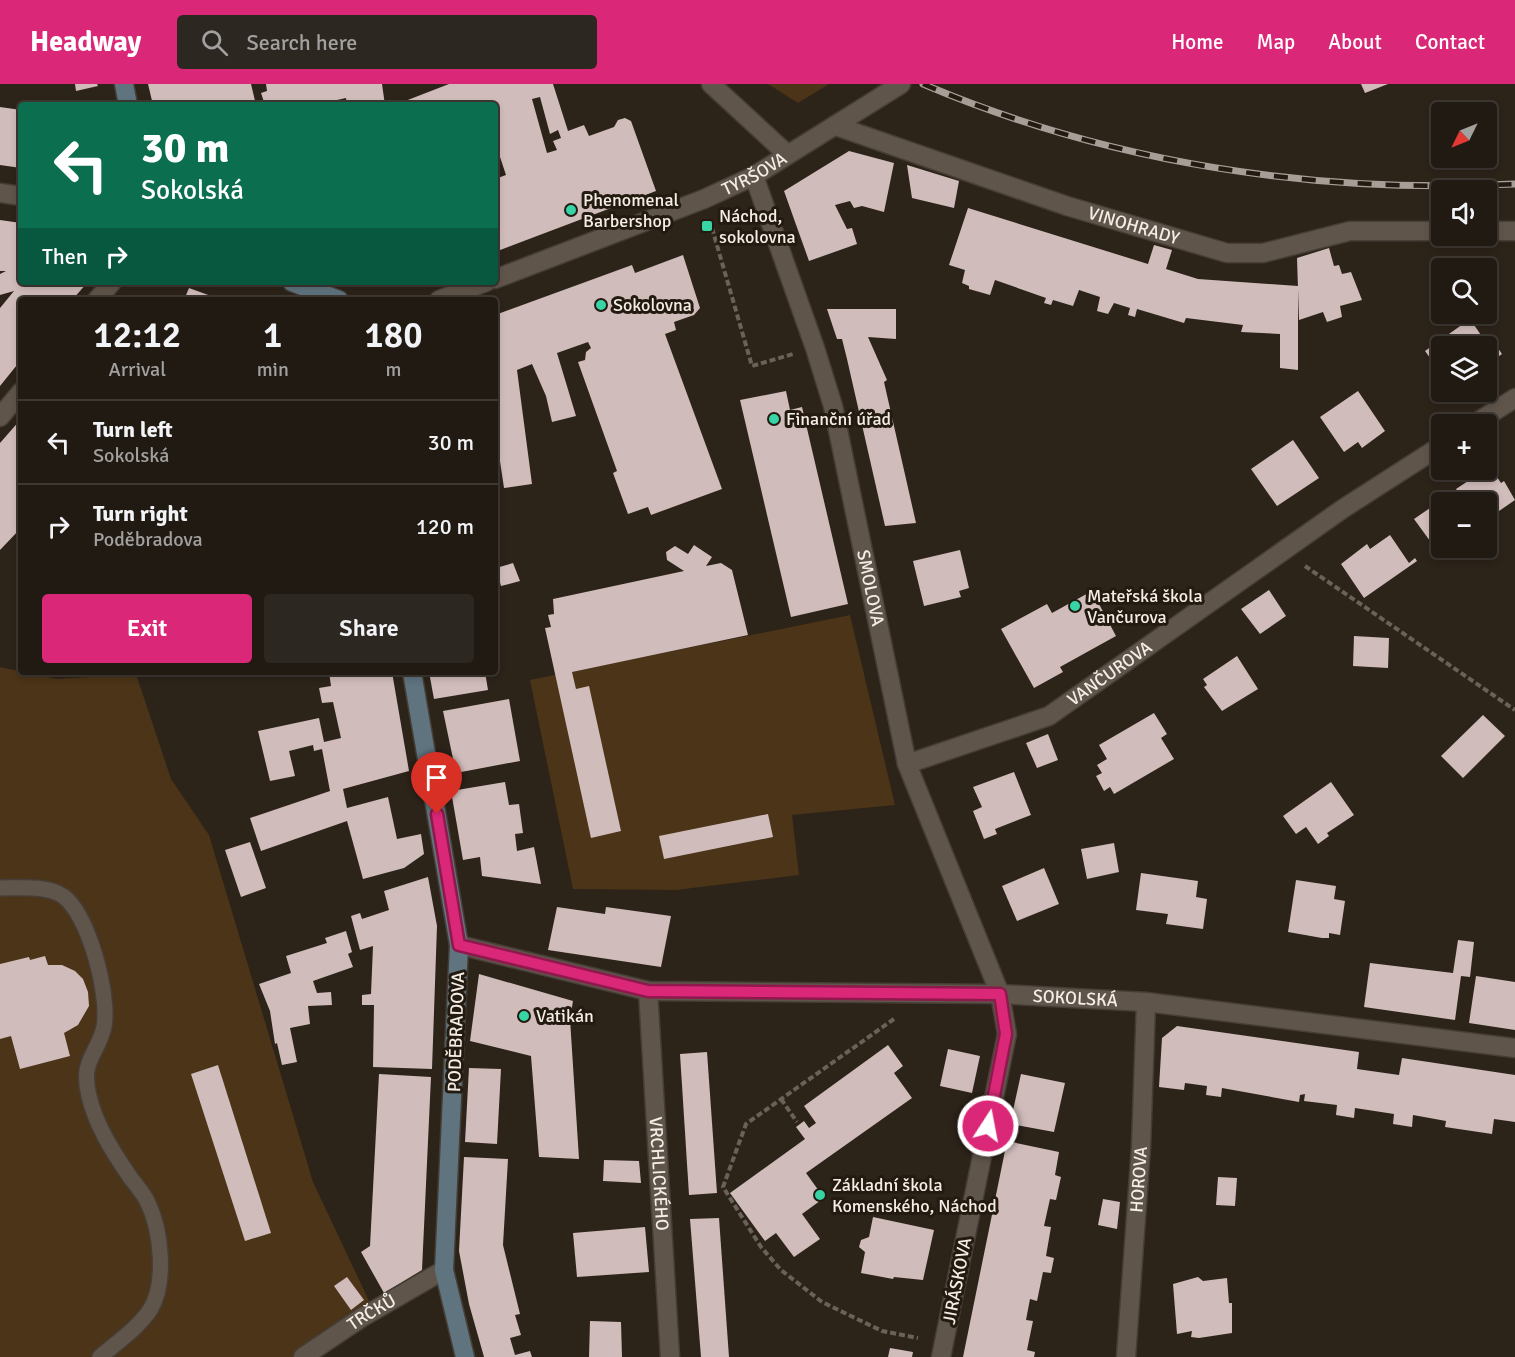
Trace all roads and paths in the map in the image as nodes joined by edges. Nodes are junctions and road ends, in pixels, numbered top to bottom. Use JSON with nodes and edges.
{"nodes":[{"id":1,"x":124,"y":84,"type":"edge"},
{"id":2,"x":711,"y":84,"type":"edge"},
{"id":3,"x":901,"y":84,"type":"edge"},
{"id":4,"x":127,"y":102,"type":"edge"},
{"id":5,"x":836,"y":126,"type":"junction"},
{"id":6,"x":787,"y":154,"type":"junction"},
{"id":7,"x":754,"y":176,"type":"junction"},
{"id":8,"x":0,"y":193,"type":"edge"},
{"id":9,"x":18,"y":196,"type":"edge"},
{"id":10,"x":712,"y":228,"type":"dead end"},
{"id":11,"x":1431,"y":231,"type":"edge"},
{"id":12,"x":1497,"y":231,"type":"edge"},
{"id":13,"x":1515,"y":231,"type":"edge"},
{"id":14,"x":498,"y":278,"type":"edge"},
{"id":15,"x":110,"y":285,"type":"edge"},
{"id":16,"x":300,"y":285,"type":"edge"},
{"id":17,"x":478,"y":285,"type":"edge"},
{"id":18,"x":100,"y":297,"type":"edge"},
{"id":19,"x":331,"y":297,"type":"edge"},
{"id":20,"x":447,"y":297,"type":"edge"},
{"id":21,"x":815,"y":348,"type":"junction"},
{"id":22,"x":18,"y":396,"type":"edge"},
{"id":23,"x":1515,"y":398,"type":"edge"},
{"id":24,"x":1490,"y":414,"type":"edge"},
{"id":25,"x":0,"y":417,"type":"edge"},
{"id":26,"x":1431,"y":452,"type":"edge"},
{"id":27,"x":1283,"y":551,"type":"junction"},
{"id":28,"x":413,"y":675,"type":"edge"},
{"id":29,"x":1515,"y":710,"type":"edge"},
{"id":30,"x":907,"y":764,"type":"junction"},
{"id":31,"x":0,"y":888,"type":"edge"},
{"id":32,"x":459,"y":945,"type":"junction"},
{"id":33,"x":648,"y":991,"type":"junction"},
{"id":34,"x":1000,"y":994,"type":"junction"},
{"id":35,"x":1146,"y":1002,"type":"junction"},
{"id":36,"x":897,"y":1017,"type":"dead end"},
{"id":37,"x":1515,"y":1048,"type":"edge"},
{"id":38,"x":781,"y":1100,"type":"junction"},
{"id":39,"x":797,"y":1122,"type":"dead end"},
{"id":40,"x":444,"y":1270,"type":"junction"},
{"id":41,"x":918,"y":1338,"type":"dead end"},
{"id":42,"x":100,"y":1357,"type":"edge"},
{"id":43,"x":303,"y":1357,"type":"edge"},
{"id":44,"x":465,"y":1357,"type":"edge"},
{"id":45,"x":670,"y":1357,"type":"edge"},
{"id":46,"x":942,"y":1357,"type":"edge"},
{"id":47,"x":1126,"y":1357,"type":"edge"}],
"edges":[{"from":1,"to":4,"type":"street"},
{"from":2,"to":6,"type":"street"},
{"from":3,"to":5,"type":"street","name":"TYRŠOVA"},
{"from":5,"to":6,"type":"street","name":"TYRŠOVA"},
{"from":5,"to":11,"type":"street","name":"VINOHRADY"},
{"from":6,"to":7,"type":"street","name":"TYRŠOVA"},
{"from":7,"to":14,"type":"street","name":"TYRŠOVA"},
{"from":7,"to":21,"type":"street","name":"SMOLOVA"},
{"from":8,"to":9,"type":"street"},
{"from":10,"to":21,"type":"path"},
{"from":12,"to":13,"type":"street"},
{"from":15,"to":18,"type":"street"},
{"from":16,"to":19,"type":"street"},
{"from":17,"to":20,"type":"street"},
{"from":21,"to":30,"type":"street","name":"SMOLOVA"},
{"from":22,"to":25,"type":"street"},
{"from":23,"to":24,"type":"street"},
{"from":26,"to":27,"type":"street","name":"VANČUROVA"},
{"from":27,"to":29,"type":"path"},
{"from":27,"to":30,"type":"street","name":"VANČUROVA"},
{"from":28,"to":32,"type":"street","name":"PODĚBRADOVA"},
{"from":30,"to":34,"type":"street","name":"SMOLOVA"},
{"from":31,"to":42,"type":"lane"},
{"from":32,"to":33,"type":"street","name":"SOKOLSKÁ"},
{"from":32,"to":40,"type":"street","name":"PODĚBRADOVA"},
{"from":33,"to":34,"type":"street","name":"SOKOLSKÁ"},
{"from":33,"to":45,"type":"street","name":"VRCHLICKÉHO"},
{"from":34,"to":35,"type":"street","name":"SOKOLSKÁ"},
{"from":34,"to":46,"type":"street","name":"JIRÁSKOVA"},
{"from":35,"to":37,"type":"street","name":"SOKOLSKÁ"},
{"from":35,"to":47,"type":"street","name":"HOROVA"},
{"from":36,"to":38,"type":"path"},
{"from":38,"to":39,"type":"path"},
{"from":38,"to":41,"type":"path"},
{"from":40,"to":43,"type":"street","name":"TRČKŮ"},
{"from":40,"to":44,"type":"street","name":"PODĚBRADOVA"}]}
